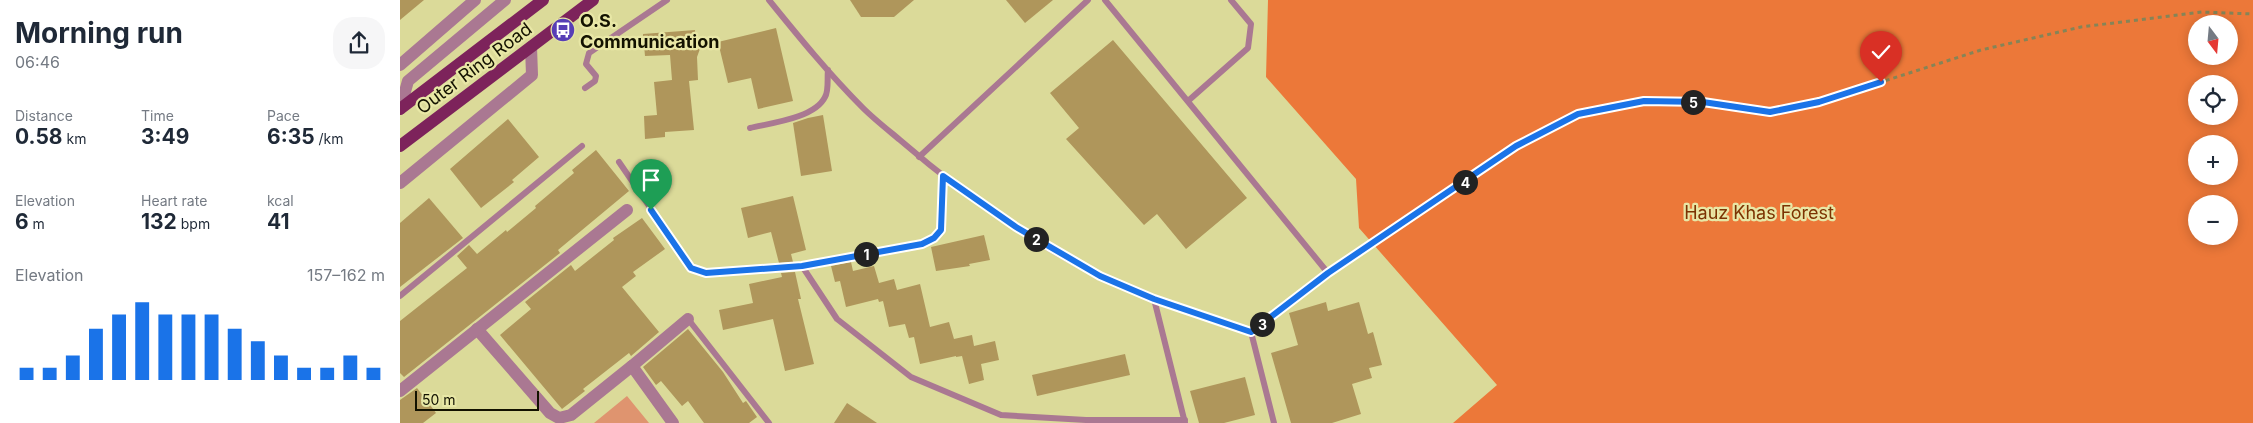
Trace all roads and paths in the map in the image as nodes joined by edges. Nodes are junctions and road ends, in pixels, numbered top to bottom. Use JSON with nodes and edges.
{"nodes":[{"id":1,"x":475,"y":0,"type":"edge"},
{"id":2,"x":505,"y":0,"type":"edge"},
{"id":3,"x":543,"y":0,"type":"edge"},
{"id":4,"x":593,"y":0,"type":"edge"},
{"id":5,"x":667,"y":0,"type":"edge"},
{"id":6,"x":768,"y":0,"type":"edge"},
{"id":7,"x":1088,"y":0,"type":"edge"},
{"id":8,"x":1105,"y":0,"type":"edge"},
{"id":9,"x":1231,"y":0,"type":"edge"},
{"id":10,"x":2253,"y":14,"type":"edge"},
{"id":11,"x":531,"y":47,"type":"junction"},
{"id":12,"x":400,"y":65,"type":"edge"},
{"id":13,"x":828,"y":70,"type":"junction"},
{"id":14,"x":585,"y":88,"type":"dead end"},
{"id":15,"x":1188,"y":101,"type":"junction"},
{"id":16,"x":400,"y":109,"type":"edge"},
{"id":17,"x":750,"y":128,"type":"dead end"},
{"id":18,"x":400,"y":146,"type":"edge"},
{"id":19,"x":582,"y":146,"type":"dead end"},
{"id":20,"x":919,"y":157,"type":"junction"},
{"id":21,"x":618,"y":162,"type":"dead end"},
{"id":22,"x":943,"y":176,"type":"junction"},
{"id":23,"x":400,"y":183,"type":"edge"},
{"id":24,"x":627,"y":210,"type":"dead end"},
{"id":25,"x":802,"y":266,"type":"junction"},
{"id":26,"x":1328,"y":273,"type":"junction"},
{"id":27,"x":400,"y":296,"type":"edge"},
{"id":28,"x":1154,"y":299,"type":"junction"},
{"id":29,"x":688,"y":319,"type":"joint"},
{"id":30,"x":477,"y":330,"type":"junction"},
{"id":31,"x":1251,"y":332,"type":"junction"},
{"id":32,"x":632,"y":366,"type":"junction"},
{"id":33,"x":400,"y":391,"type":"edge"},
{"id":34,"x":1185,"y":421,"type":"edge"},
{"id":35,"x":673,"y":423,"type":"edge"},
{"id":36,"x":769,"y":423,"type":"edge"},
{"id":37,"x":1274,"y":423,"type":"edge"}],
"edges":[{"from":1,"to":12,"type":"street"},
{"from":2,"to":16,"type":"street"},
{"from":3,"to":16,"type":"main road"},
{"from":4,"to":11,"type":"main road","name":"Outer Ring Road"},
{"from":5,"to":14,"type":"lane"},
{"from":6,"to":13,"type":"lane"},
{"from":7,"to":20,"type":"lane"},
{"from":8,"to":15,"type":"lane"},
{"from":9,"to":15,"type":"lane"},
{"from":10,"to":26,"type":"path"},
{"from":11,"to":18,"type":"main road","name":"Outer Ring Road"},
{"from":11,"to":23,"type":"street"},
{"from":13,"to":17,"type":"lane"},
{"from":13,"to":20,"type":"lane"},
{"from":15,"to":26,"type":"lane"},
{"from":19,"to":27,"type":"lane"},
{"from":20,"to":22,"type":"lane"},
{"from":21,"to":25,"type":"lane"},
{"from":22,"to":25,"type":"lane"},
{"from":22,"to":28,"type":"lane"},
{"from":24,"to":30,"type":"street"},
{"from":25,"to":34,"type":"lane"},
{"from":26,"to":31,"type":"lane"},
{"from":28,"to":31,"type":"lane"},
{"from":28,"to":34,"type":"lane"},
{"from":29,"to":32,"type":"street"},
{"from":29,"to":36,"type":"lane"},
{"from":30,"to":32,"type":"street"},
{"from":30,"to":33,"type":"street"},
{"from":31,"to":37,"type":"lane"},
{"from":32,"to":35,"type":"street"}]}
